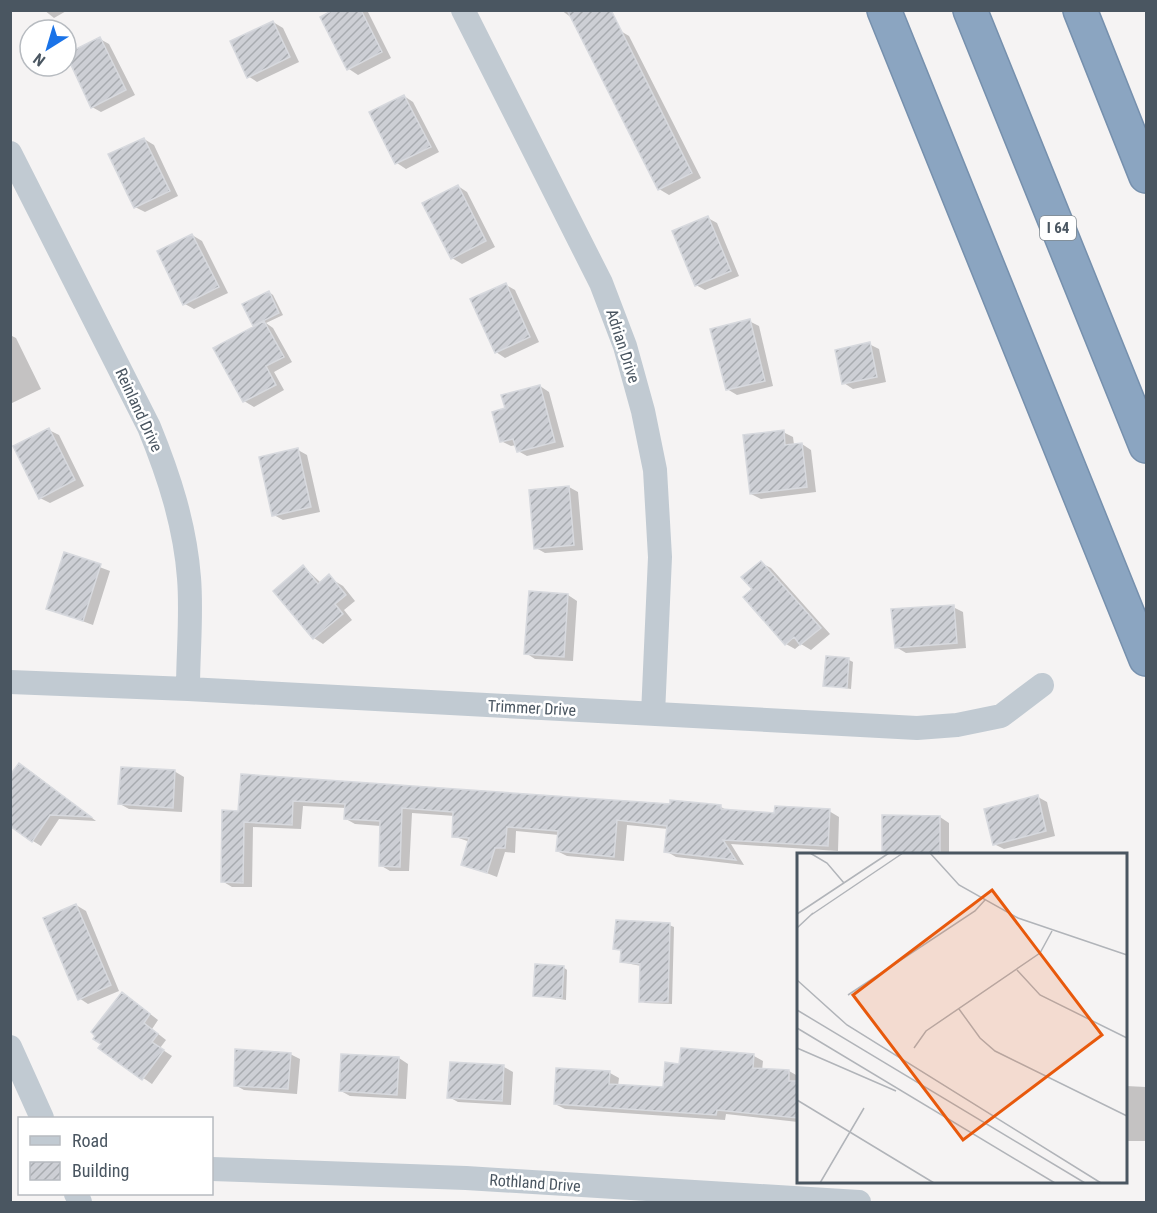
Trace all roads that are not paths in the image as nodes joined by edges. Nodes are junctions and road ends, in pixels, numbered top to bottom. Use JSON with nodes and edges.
{"nodes":[{"id":1,"x":464,"y":10,"type":"edge"},
{"id":2,"x":884,"y":10,"type":"edge"},
{"id":3,"x":970,"y":10,"type":"edge"},
{"id":4,"x":1080,"y":10,"type":"edge"},
{"id":5,"x":10,"y":153,"type":"edge"},
{"id":6,"x":1146,"y":176,"type":"edge"},
{"id":7,"x":1146,"y":446,"type":"edge"},
{"id":8,"x":1146,"y":659,"type":"edge"},
{"id":9,"x":10,"y":682,"type":"edge"},
{"id":10,"x":1042,"y":685,"type":"dead end"},
{"id":11,"x":188,"y":689,"type":"junction"},
{"id":12,"x":653,"y":714,"type":"junction"},
{"id":13,"x":10,"y":1047,"type":"edge"},
{"id":14,"x":41,"y":1117,"type":"edge"},
{"id":15,"x":213,"y":1169,"type":"edge"},
{"id":16,"x":859,"y":1203,"type":"edge"}],
"edges":[{"from":1,"to":12,"type":"street","name":"Adrian Drive"},
{"from":2,"to":8,"type":"highway"},
{"from":3,"to":7,"type":"highway","number":"I 64"},
{"from":4,"to":6,"type":"highway"},
{"from":5,"to":11,"type":"street","name":"Reinland Drive"},
{"from":9,"to":11,"type":"street","name":"Trimmer Drive"},
{"from":10,"to":12,"type":"street","name":"Trimmer Drive"},
{"from":11,"to":12,"type":"street","name":"Trimmer Drive"},
{"from":13,"to":14,"type":"street"},
{"from":15,"to":16,"type":"street","name":"Rothland Drive"}]}
